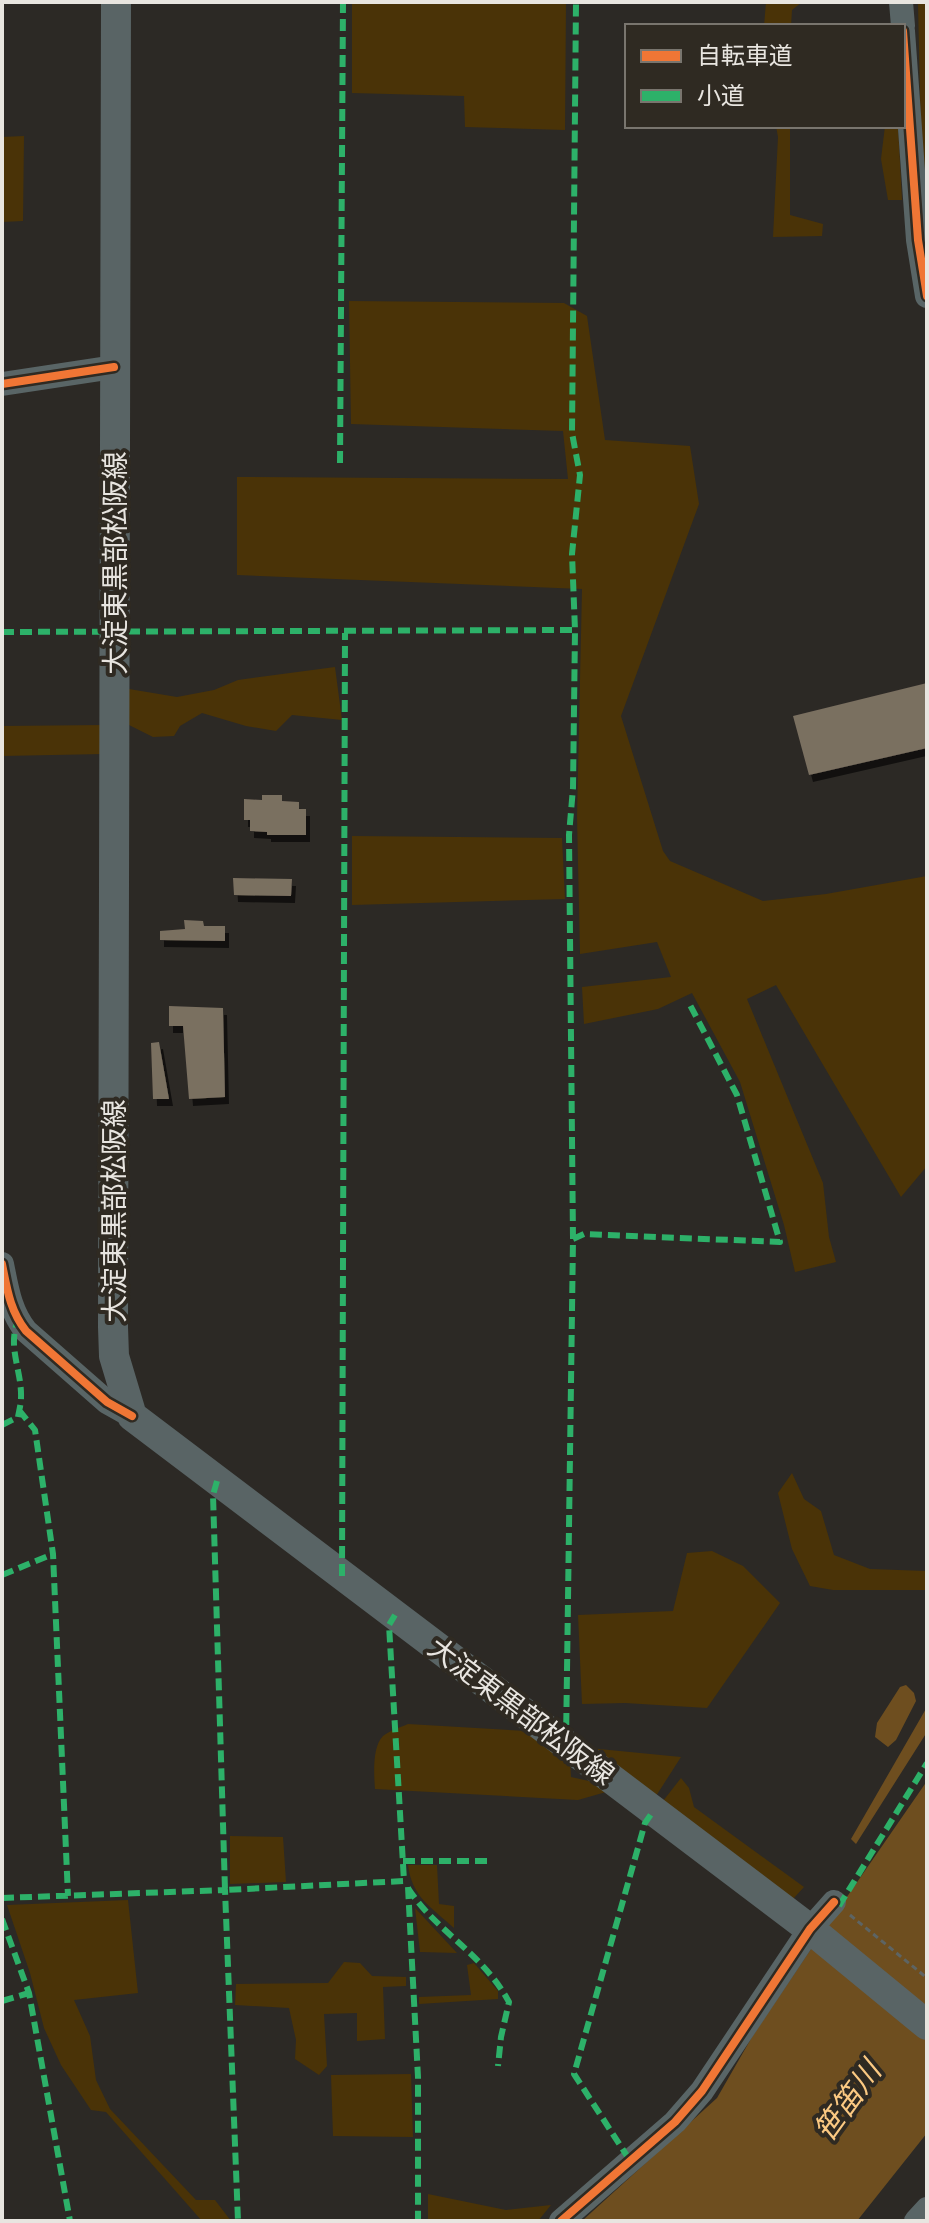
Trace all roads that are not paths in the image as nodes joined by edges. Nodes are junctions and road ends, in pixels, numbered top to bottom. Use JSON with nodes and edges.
{"nodes":[{"id":1,"x":116,"y":2,"type":"edge"},
{"id":2,"x":901,"y":2,"type":"edge"},
{"id":3,"x":903,"y":24,"type":"edge"},
{"id":4,"x":905,"y":56,"type":"edge"},
{"id":5,"x":927,"y":296,"type":"edge"},
{"id":6,"x":114,"y":367,"type":"junction"},
{"id":7,"x":2,"y":384,"type":"edge"},
{"id":8,"x":2,"y":1264,"type":"edge"},
{"id":9,"x":132,"y":1416,"type":"junction"},
{"id":10,"x":842,"y":1908,"type":"road end"},
{"id":11,"x":812,"y":1931,"type":"junction"},
{"id":12,"x":927,"y":2025,"type":"edge"},
{"id":13,"x":927,"y":2209,"type":"edge"},
{"id":14,"x":561,"y":2221,"type":"edge"},
{"id":15,"x":916,"y":2221,"type":"edge"}],
"edges":[{"from":1,"to":6,"type":"main road","name":"大淀東黒部松阪線"},
{"from":2,"to":3,"type":"street"},
{"from":4,"to":5,"type":"street"},
{"from":6,"to":7,"type":"street"},
{"from":6,"to":9,"type":"main road","name":"大淀東黒部松阪線"},
{"from":8,"to":9,"type":"street"},
{"from":9,"to":11,"type":"main road","name":"大淀東黒部松阪線"},
{"from":10,"to":11,"type":"street"},
{"from":11,"to":12,"type":"main road","name":"大淀東黒部松阪線"},
{"from":11,"to":14,"type":"street"},
{"from":13,"to":15,"type":"street"}]}
